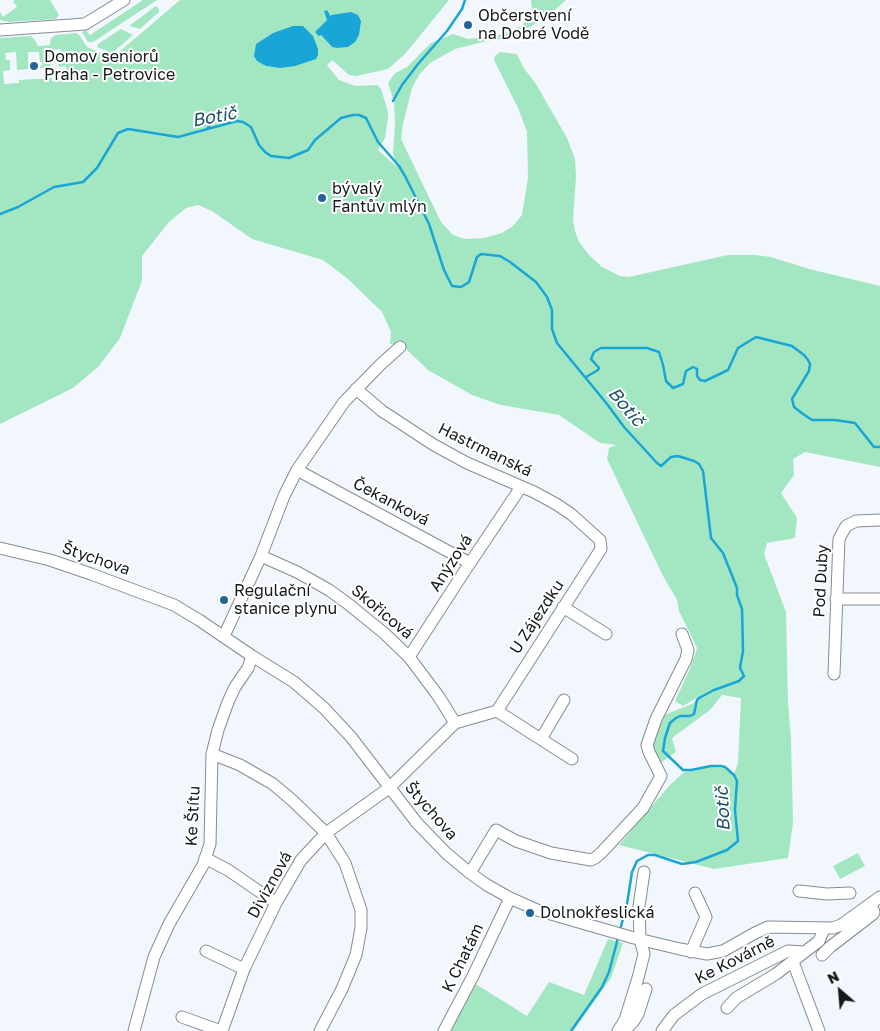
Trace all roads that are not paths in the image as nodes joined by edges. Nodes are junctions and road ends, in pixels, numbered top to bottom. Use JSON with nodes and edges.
{"nodes":[{"id":1,"x":124,"y":0,"type":"edge"},
{"id":2,"x":0,"y":30,"type":"edge"},
{"id":3,"x":400,"y":348,"type":"dead end"},
{"id":4,"x":356,"y":389,"type":"junction"},
{"id":5,"x":297,"y":470,"type":"junction"},
{"id":6,"x":522,"y":487,"type":"junction"},
{"id":7,"x":880,"y":520,"type":"edge"},
{"id":8,"x":600,"y":540,"type":"joint"},
{"id":9,"x":0,"y":548,"type":"edge"},
{"id":10,"x":261,"y":556,"type":"junction"},
{"id":11,"x":470,"y":563,"type":"junction"},
{"id":12,"x":836,"y":599,"type":"junction"},
{"id":13,"x":880,"y":599,"type":"edge"},
{"id":14,"x":563,"y":607,"type":"junction"},
{"id":15,"x":606,"y":634,"type":"dead end"},
{"id":16,"x":682,"y":634,"type":"dead end"},
{"id":17,"x":224,"y":636,"type":"junction"},
{"id":18,"x":252,"y":656,"type":"junction"},
{"id":19,"x":409,"y":657,"type":"junction"},
{"id":20,"x":834,"y":674,"type":"dead end"},
{"id":21,"x":564,"y":700,"type":"dead end"},
{"id":22,"x":497,"y":711,"type":"junction"},
{"id":23,"x":455,"y":723,"type":"junction"},
{"id":24,"x":541,"y":739,"type":"junction"},
{"id":25,"x":212,"y":754,"type":"junction"},
{"id":26,"x":572,"y":759,"type":"dead end"},
{"id":27,"x":389,"y":788,"type":"junction"},
{"id":28,"x":326,"y":833,"type":"junction"},
{"id":29,"x":206,"y":858,"type":"junction"},
{"id":30,"x":644,"y":872,"type":"dead end"},
{"id":31,"x":470,"y":873,"type":"junction"},
{"id":32,"x":799,"y":891,"type":"dead end"},
{"id":33,"x":850,"y":892,"type":"dead end"},
{"id":34,"x":694,"y":893,"type":"dead end"},
{"id":35,"x":510,"y":898,"type":"junction"},
{"id":36,"x":876,"y":901,"type":"edge"},
{"id":37,"x":276,"y":903,"type":"junction"},
{"id":38,"x":824,"y":929,"type":"junction"},
{"id":39,"x":637,"y":938,"type":"junction"},
{"id":40,"x":206,"y":951,"type":"dead end"},
{"id":41,"x":691,"y":952,"type":"junction"},
{"id":42,"x":804,"y":952,"type":"junction"},
{"id":43,"x":822,"y":955,"type":"dead end"},
{"id":44,"x":793,"y":962,"type":"junction"},
{"id":45,"x":244,"y":969,"type":"junction"},
{"id":46,"x":646,"y":989,"type":"dead end"},
{"id":47,"x":727,"y":1008,"type":"dead end"},
{"id":48,"x":182,"y":1017,"type":"dead end"},
{"id":49,"x":134,"y":1031,"type":"edge"},
{"id":50,"x":222,"y":1031,"type":"edge"},
{"id":51,"x":320,"y":1031,"type":"edge"},
{"id":52,"x":444,"y":1031,"type":"edge"},
{"id":53,"x":618,"y":1031,"type":"edge"},
{"id":54,"x":624,"y":1031,"type":"edge"},
{"id":55,"x":662,"y":1031,"type":"edge"},
{"id":56,"x":819,"y":1031,"type":"edge"}],
"edges":[{"from":1,"to":2,"type":"street"},
{"from":3,"to":4,"type":"street"},
{"from":4,"to":5,"type":"street"},
{"from":4,"to":6,"type":"street","name":"Hastrmanská"},
{"from":5,"to":10,"type":"street"},
{"from":5,"to":11,"type":"street","name":"Čekanková"},
{"from":6,"to":8,"type":"street","name":"Hastrmanská"},
{"from":6,"to":11,"type":"street","name":"Anýzová"},
{"from":7,"to":12,"type":"street","name":"Pod Duby"},
{"from":8,"to":14,"type":"street","name":"U Zájezdku"},
{"from":9,"to":17,"type":"street","name":"Štychova"},
{"from":10,"to":17,"type":"street"},
{"from":10,"to":19,"type":"street","name":"Skořicová"},
{"from":11,"to":19,"type":"street","name":"Anýzová"},
{"from":12,"to":13,"type":"street"},
{"from":12,"to":20,"type":"street","name":"Pod Duby"},
{"from":14,"to":15,"type":"street"},
{"from":14,"to":22,"type":"street","name":"U Zájezdku"},
{"from":16,"to":31,"type":"street"},
{"from":17,"to":18,"type":"street","name":"Štychova"},
{"from":18,"to":25,"type":"street","name":"Ke Štítu"},
{"from":18,"to":27,"type":"street","name":"Štychova"},
{"from":19,"to":23,"type":"street","name":"Skořicová"},
{"from":21,"to":24,"type":"street"},
{"from":22,"to":23,"type":"street"},
{"from":22,"to":24,"type":"street"},
{"from":23,"to":27,"type":"street"},
{"from":24,"to":26,"type":"street"},
{"from":25,"to":28,"type":"street"},
{"from":25,"to":29,"type":"street","name":"Ke Štítu"},
{"from":27,"to":28,"type":"street","name":"Diviznová"},
{"from":27,"to":31,"type":"street","name":"Štychova"},
{"from":28,"to":37,"type":"street","name":"Diviznová"},
{"from":28,"to":51,"type":"street"},
{"from":29,"to":37,"type":"street"},
{"from":29,"to":49,"type":"street","name":"Ke Štítu"},
{"from":30,"to":39,"type":"street"},
{"from":31,"to":35,"type":"street","name":"Štychova"},
{"from":32,"to":33,"type":"street"},
{"from":34,"to":41,"type":"street"},
{"from":35,"to":39,"type":"street","name":"Štychova"},
{"from":35,"to":52,"type":"street","name":"K Chatám"},
{"from":36,"to":38,"type":"street","name":"Štychova"},
{"from":36,"to":43,"type":"street"},
{"from":37,"to":45,"type":"street","name":"Diviznová"},
{"from":38,"to":41,"type":"street","name":"Štychova"},
{"from":38,"to":42,"type":"street"},
{"from":39,"to":41,"type":"street","name":"Štychova"},
{"from":39,"to":53,"type":"street"},
{"from":40,"to":45,"type":"street"},
{"from":42,"to":44,"type":"street"},
{"from":42,"to":55,"type":"street","name":"Ke Kovárně"},
{"from":44,"to":47,"type":"street"},
{"from":44,"to":56,"type":"street"},
{"from":45,"to":50,"type":"street","name":"Diviznová"},
{"from":46,"to":54,"type":"street"},
{"from":48,"to":50,"type":"street"}]}
